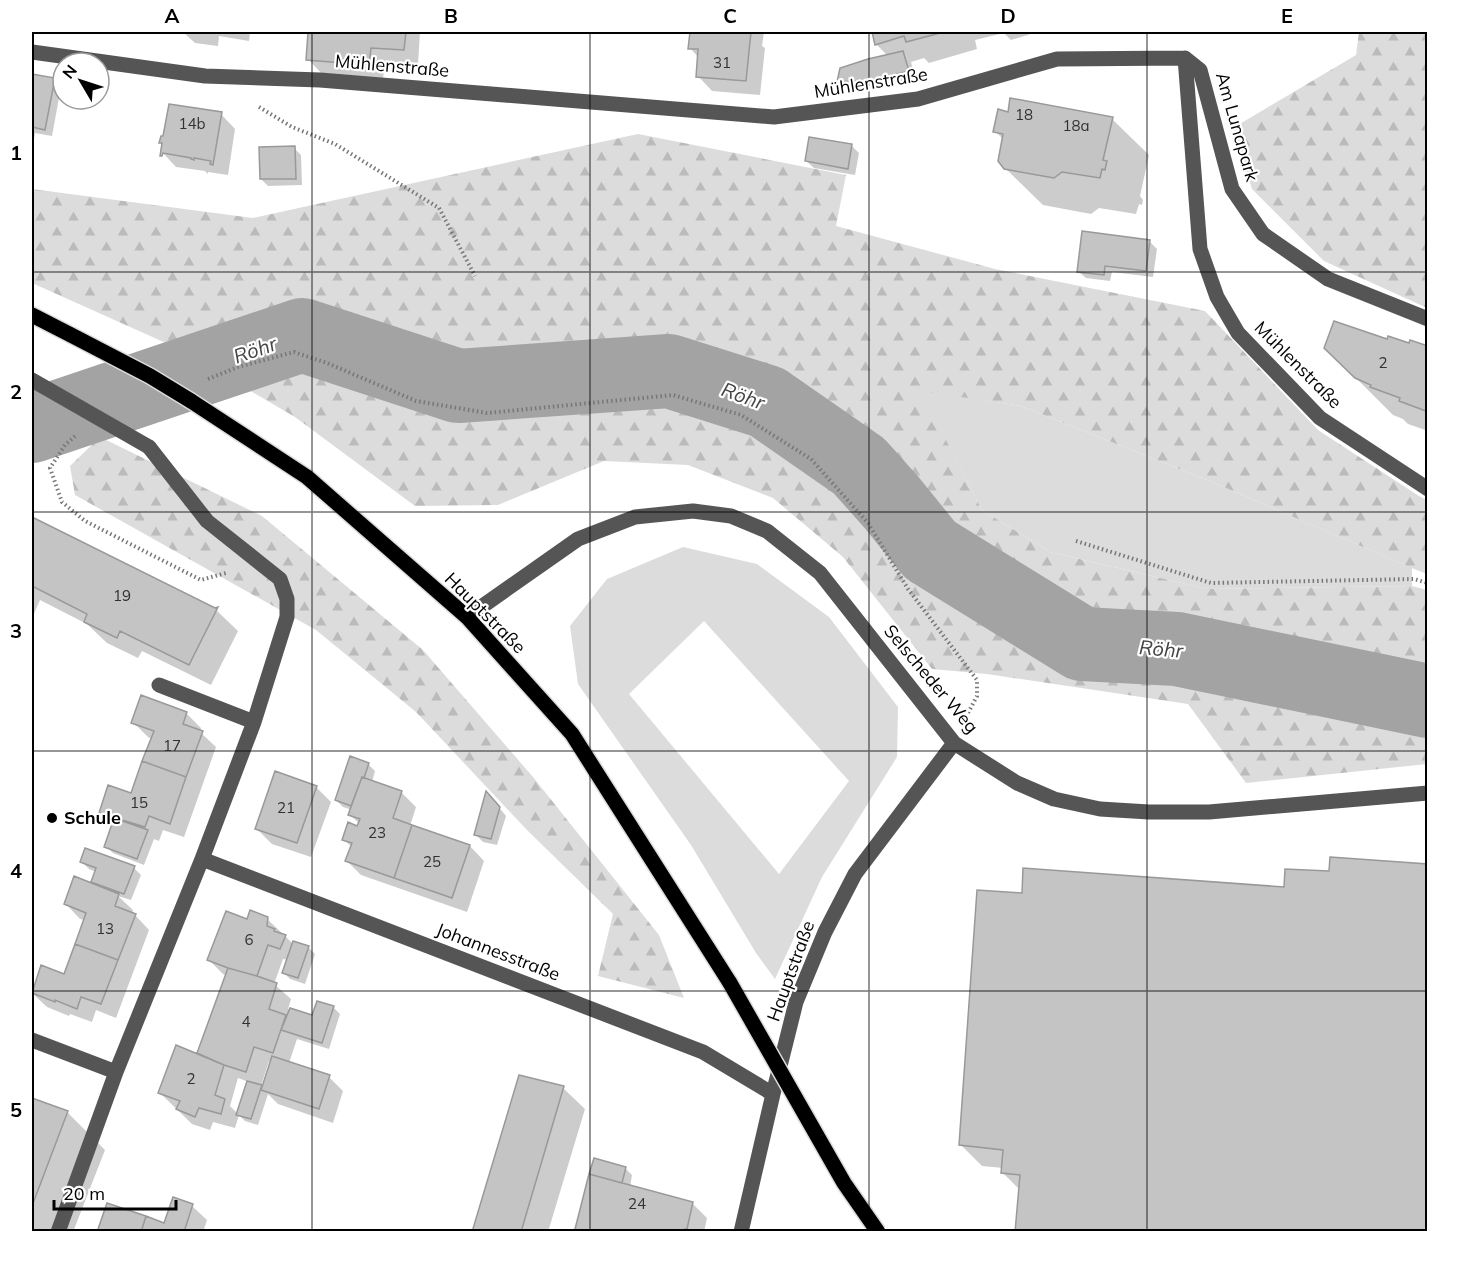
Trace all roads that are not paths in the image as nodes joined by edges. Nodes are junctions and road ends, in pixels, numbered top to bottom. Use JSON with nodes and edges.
{"nodes":[{"id":1,"x":32,"y":52,"type":"edge"},
{"id":2,"x":1185,"y":58,"type":"junction"},
{"id":3,"x":32,"y":315,"type":"edge"},
{"id":4,"x":1428,"y":319,"type":"edge"},
{"id":5,"x":32,"y":380,"type":"edge"},
{"id":6,"x":1428,"y":489,"type":"edge"},
{"id":7,"x":466,"y":617,"type":"junction"},
{"id":8,"x":159,"y":685,"type":"dead end"},
{"id":9,"x":254,"y":722,"type":"junction"},
{"id":10,"x":954,"y":743,"type":"junction"},
{"id":11,"x":1428,"y":793,"type":"edge"},
{"id":12,"x":202,"y":859,"type":"junction"},
{"id":13,"x":32,"y":1040,"type":"edge"},
{"id":14,"x":116,"y":1072,"type":"junction"},
{"id":15,"x":773,"y":1094,"type":"junction"},
{"id":16,"x":58,"y":1232,"type":"edge"},
{"id":17,"x":741,"y":1232,"type":"edge"},
{"id":18,"x":878,"y":1232,"type":"edge"}],
"edges":[{"from":1,"to":2,"type":"street","name":"Mühlenstraße"},
{"from":2,"to":4,"type":"street","name":"Am Lunapark"},
{"from":2,"to":6,"type":"street","name":"Mühlenstraße"},
{"from":3,"to":7,"type":"main road","name":"Hauptstraße","bridge":true},
{"from":5,"to":9,"type":"street","bridge":true},
{"from":7,"to":10,"type":"street","name":"Selscheder Weg"},
{"from":7,"to":18,"type":"main road","name":"Hauptstraße","bridge":true},
{"from":8,"to":9,"type":"street"},
{"from":9,"to":12,"type":"street"},
{"from":10,"to":11,"type":"street","name":"Selscheder Weg"},
{"from":10,"to":15,"type":"street","name":"Hauptstraße"},
{"from":12,"to":14,"type":"street"},
{"from":12,"to":15,"type":"street","name":"Johannesstraße"},
{"from":13,"to":14,"type":"street"},
{"from":14,"to":16,"type":"street"},
{"from":15,"to":17,"type":"street","name":"Hauptstraße"}]}
